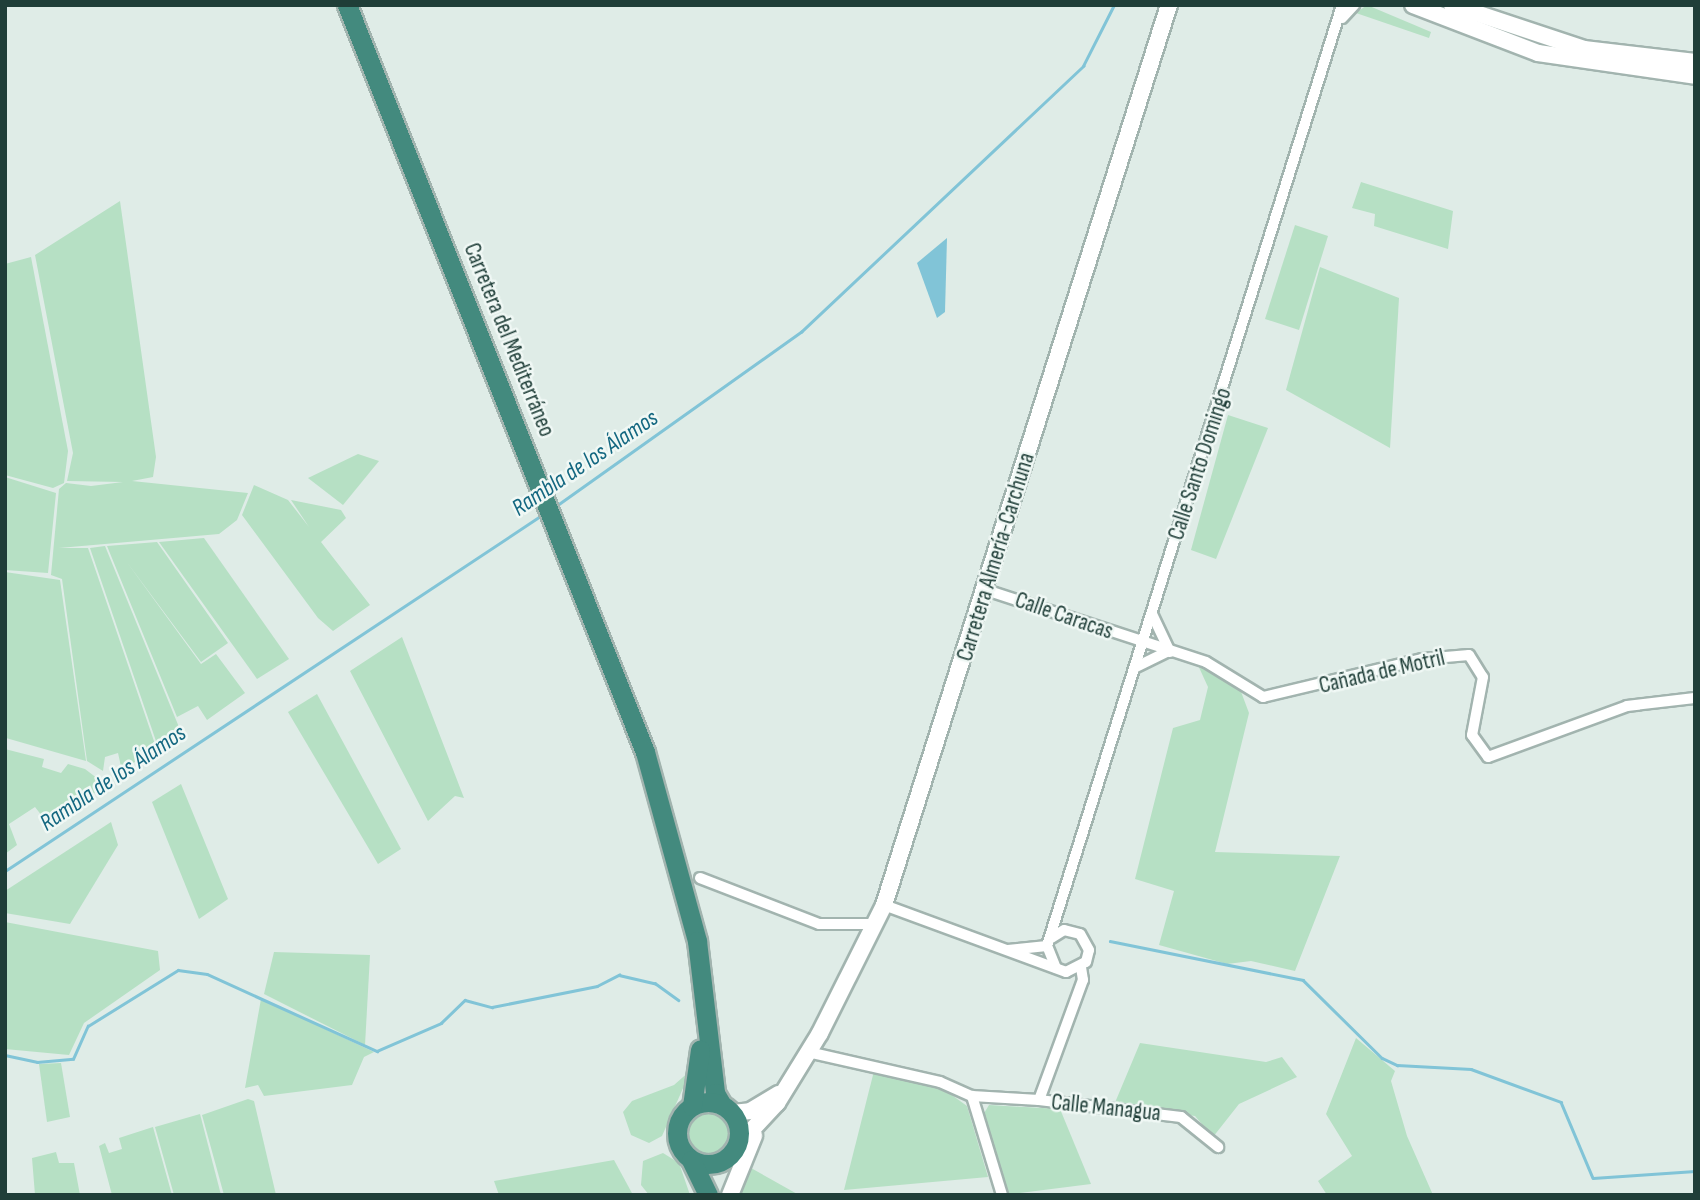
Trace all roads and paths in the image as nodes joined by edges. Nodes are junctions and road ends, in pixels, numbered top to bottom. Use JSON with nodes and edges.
{"nodes":[{"id":1,"x":347,"y":5,"type":"edge"},
{"id":2,"x":1169,"y":5,"type":"edge"},
{"id":3,"x":1342,"y":5,"type":"edge"},
{"id":4,"x":1354,"y":5,"type":"edge"},
{"id":5,"x":1413,"y":5,"type":"edge"},
{"id":6,"x":1452,"y":5,"type":"edge"},
{"id":7,"x":1342,"y":18,"type":"junction"},
{"id":8,"x":1695,"y":62,"type":"edge"},
{"id":9,"x":1695,"y":76,"type":"edge"},
{"id":10,"x":986,"y":590,"type":"junction"},
{"id":11,"x":1152,"y":614,"type":"junction"},
{"id":12,"x":1118,"y":634,"type":"junction"},
{"id":13,"x":1143,"y":642,"type":"junction"},
{"id":14,"x":1170,"y":652,"type":"junction"},
{"id":15,"x":1135,"y":668,"type":"junction"},
{"id":16,"x":1695,"y":698,"type":"edge"},
{"id":17,"x":699,"y":878,"type":"dead end"},
{"id":18,"x":684,"y":895,"type":"junction"},
{"id":19,"x":884,"y":905,"type":"junction"},
{"id":20,"x":1060,"y":912,"type":"junction"},
{"id":21,"x":876,"y":924,"type":"junction"},
{"id":22,"x":1065,"y":930,"type":"junction"},
{"id":23,"x":1048,"y":943,"type":"junction"},
{"id":24,"x":1006,"y":951,"type":"junction"},
{"id":25,"x":1056,"y":968,"type":"junction"},
{"id":26,"x":1081,"y":968,"type":"junction"},
{"id":27,"x":808,"y":1052,"type":"junction"},
{"id":28,"x":782,"y":1091,"type":"junction"},
{"id":29,"x":972,"y":1096,"type":"junction"},
{"id":30,"x":1039,"y":1100,"type":"junction"},
{"id":31,"x":692,"y":1106,"type":"junction"},
{"id":32,"x":727,"y":1109,"type":"junction"},
{"id":33,"x":758,"y":1128,"type":"junction"},
{"id":34,"x":1218,"y":1147,"type":"dead end"},
{"id":35,"x":730,"y":1154,"type":"junction"},
{"id":36,"x":691,"y":1160,"type":"junction"},
{"id":37,"x":708,"y":1195,"type":"edge"},
{"id":38,"x":717,"y":1195,"type":"edge"},
{"id":39,"x":730,"y":1195,"type":"edge"},
{"id":40,"x":1002,"y":1195,"type":"edge"}],
"edges":[{"from":1,"to":18,"type":"highway","name":"Carretera del Mediterráneo"},
{"from":2,"to":10,"type":"main road","name":"Carretera Almería-Carchuna"},
{"from":3,"to":7,"type":"street","name":"Calle Santo Domingo"},
{"from":4,"to":7,"type":"street","name":"Calle Santo Domingo"},
{"from":5,"to":9,"type":"main road"},
{"from":6,"to":8,"type":"main road"},
{"from":7,"to":11,"type":"street","name":"Calle Santo Domingo"},
{"from":10,"to":12,"type":"street","name":"Calle Caracas"},
{"from":10,"to":19,"type":"main road","name":"Carretera Almería-Carchuna"},
{"from":11,"to":12,"type":"street"},
{"from":11,"to":13,"type":"street","name":"Calle Santo Domingo"},
{"from":11,"to":14,"type":"street"},
{"from":12,"to":13,"type":"street","name":"Calle Caracas"},
{"from":12,"to":15,"type":"street"},
{"from":13,"to":14,"type":"street","name":"Cañada de Motril"},
{"from":13,"to":15,"type":"street","name":"Calle Santo Domingo"},
{"from":14,"to":15,"type":"street"},
{"from":14,"to":16,"type":"street","name":"Cañada de Motril"},
{"from":15,"to":20,"type":"street","name":"Calle Santo Domingo"},
{"from":17,"to":21,"type":"street"},
{"from":18,"to":31,"type":"highway","name":"Carretera del Mediterráneo"},
{"from":18,"to":32,"type":"highway","name":"Carretera del Mediterráneo"},
{"from":19,"to":21,"type":"main road","name":"Carretera Almería-Carchuna"},
{"from":19,"to":24,"type":"street"},
{"from":20,"to":22,"type":"street"},
{"from":20,"to":23,"type":"street","name":"Calle Santo Domingo"},
{"from":21,"to":27,"type":"main road","name":"Carretera Almería-Carchuna"},
{"from":22,"to":23,"type":"street"},
{"from":22,"to":26,"type":"street"},
{"from":23,"to":24,"type":"street"},
{"from":23,"to":25,"type":"street"},
{"from":24,"to":25,"type":"street"},
{"from":25,"to":26,"type":"street"},
{"from":26,"to":30,"type":"street","name":"Calle Managua"},
{"from":27,"to":28,"type":"main road","name":"Carretera Almería-Carchuna"},
{"from":27,"to":29,"type":"street"},
{"from":28,"to":32,"type":"main road"},
{"from":28,"to":33,"type":"main road","name":"Carretera Almería-Carchuna"},
{"from":29,"to":30,"type":"street"},
{"from":29,"to":40,"type":"street"},
{"from":30,"to":34,"type":"street","name":"Calle Managua"},
{"from":31,"to":32,"type":"highway"},
{"from":31,"to":36,"type":"highway"},
{"from":32,"to":35,"type":"highway"},
{"from":33,"to":35,"type":"main road"},
{"from":33,"to":39,"type":"main road"},
{"from":35,"to":36,"type":"highway"},
{"from":35,"to":38,"type":"highway"},
{"from":36,"to":37,"type":"highway"}]}
